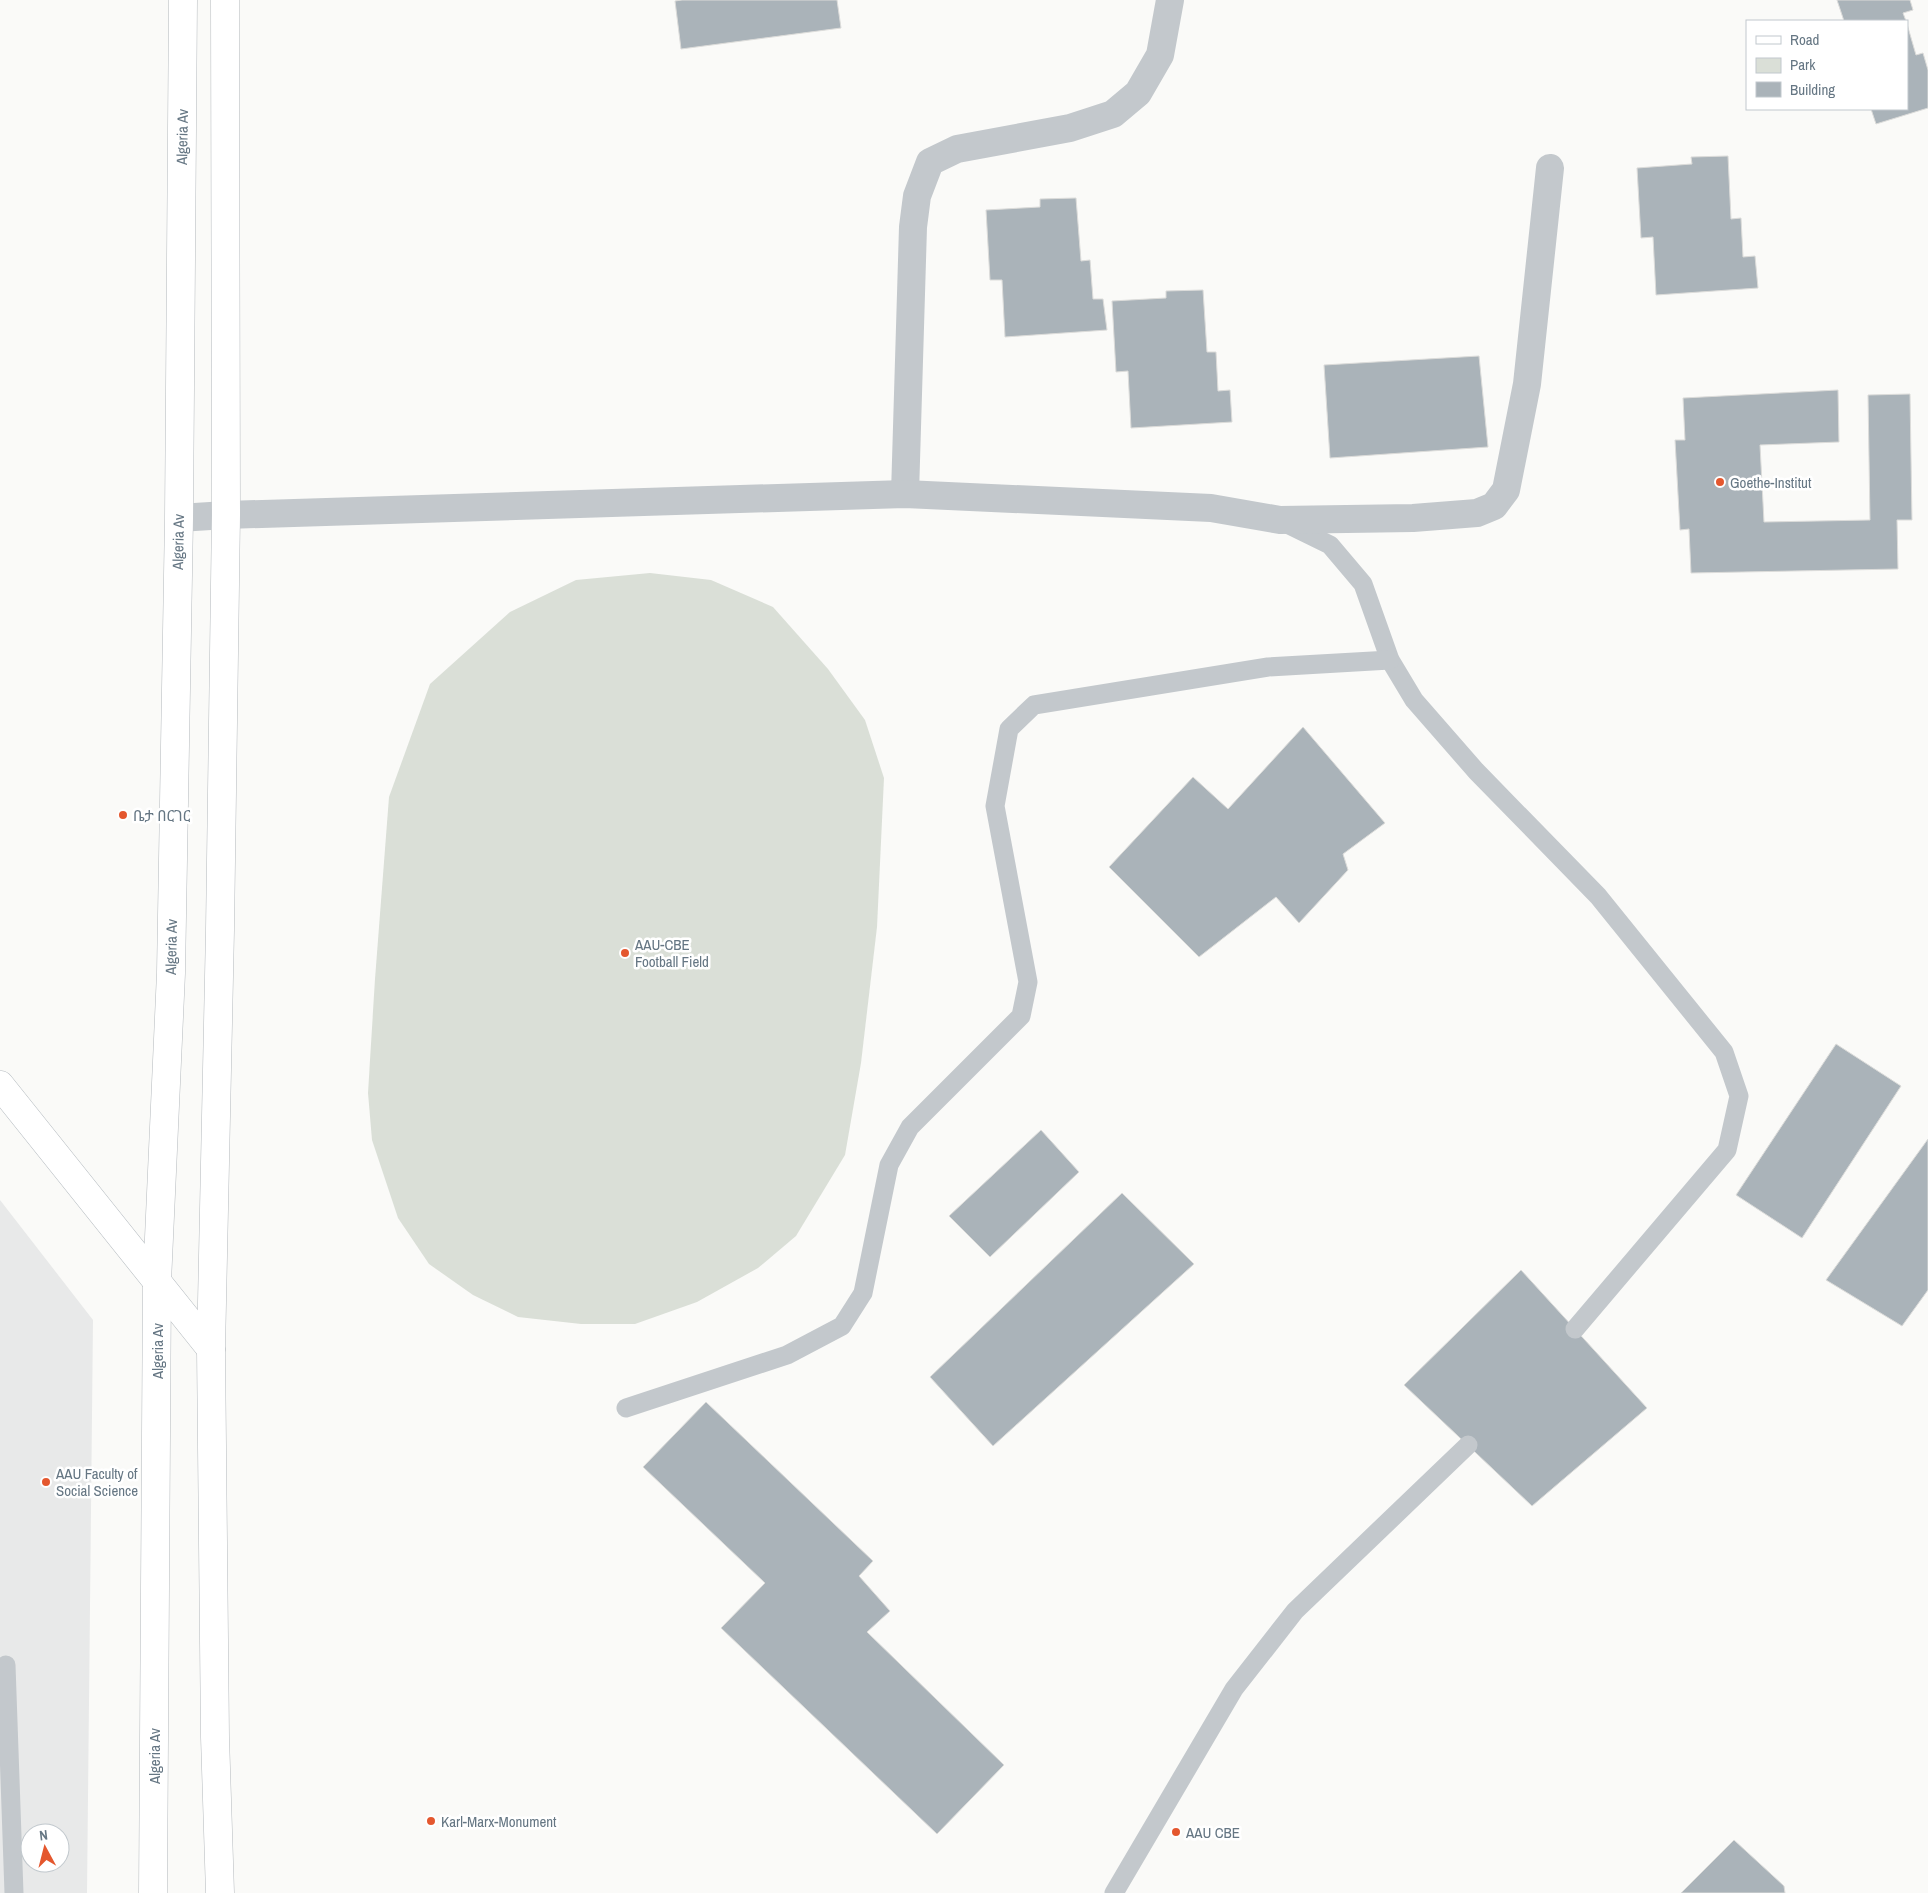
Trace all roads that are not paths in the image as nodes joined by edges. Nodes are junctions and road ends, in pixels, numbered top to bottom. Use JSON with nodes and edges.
{"nodes":[{"id":1,"x":183,"y":0,"type":"edge"},
{"id":2,"x":225,"y":0,"type":"edge"},
{"id":3,"x":1170,"y":0,"type":"edge"},
{"id":4,"x":1550,"y":168,"type":"dead end"},
{"id":5,"x":905,"y":494,"type":"junction"},
{"id":6,"x":226,"y":515,"type":"junction"},
{"id":7,"x":179,"y":518,"type":"junction"},
{"id":8,"x":1280,"y":520,"type":"junction"},
{"id":9,"x":1390,"y":660,"type":"junction"},
{"id":10,"x":0,"y":1085,"type":"edge"},
{"id":11,"x":157,"y":1282,"type":"junction"},
{"id":12,"x":1575,"y":1329,"type":"dead end"},
{"id":13,"x":211,"y":1350,"type":"junction"},
{"id":14,"x":626,"y":1408,"type":"dead end"},
{"id":15,"x":1468,"y":1445,"type":"dead end"},
{"id":16,"x":6,"y":1665,"type":"dead end"},
{"id":17,"x":14,"y":1893,"type":"edge"},
{"id":18,"x":153,"y":1893,"type":"edge"},
{"id":19,"x":220,"y":1893,"type":"edge"},
{"id":20,"x":1114,"y":1893,"type":"edge"}],
"edges":[{"from":1,"to":7,"type":"main road","name":"Algeria Av"},
{"from":2,"to":6,"type":"main road"},
{"from":3,"to":5,"type":"street"},
{"from":4,"to":8,"type":"street"},
{"from":5,"to":6,"type":"street"},
{"from":5,"to":8,"type":"street"},
{"from":6,"to":7,"type":"street"},
{"from":6,"to":13,"type":"main road"},
{"from":7,"to":11,"type":"main road","name":"Algeria Av"},
{"from":8,"to":9,"type":"lane"},
{"from":9,"to":12,"type":"lane"},
{"from":9,"to":14,"type":"lane"},
{"from":10,"to":11,"type":"main road"},
{"from":11,"to":13,"type":"main road"},
{"from":11,"to":18,"type":"main road","name":"Algeria Av"},
{"from":13,"to":19,"type":"main road"},
{"from":15,"to":20,"type":"lane"},
{"from":16,"to":17,"type":"lane"}]}
